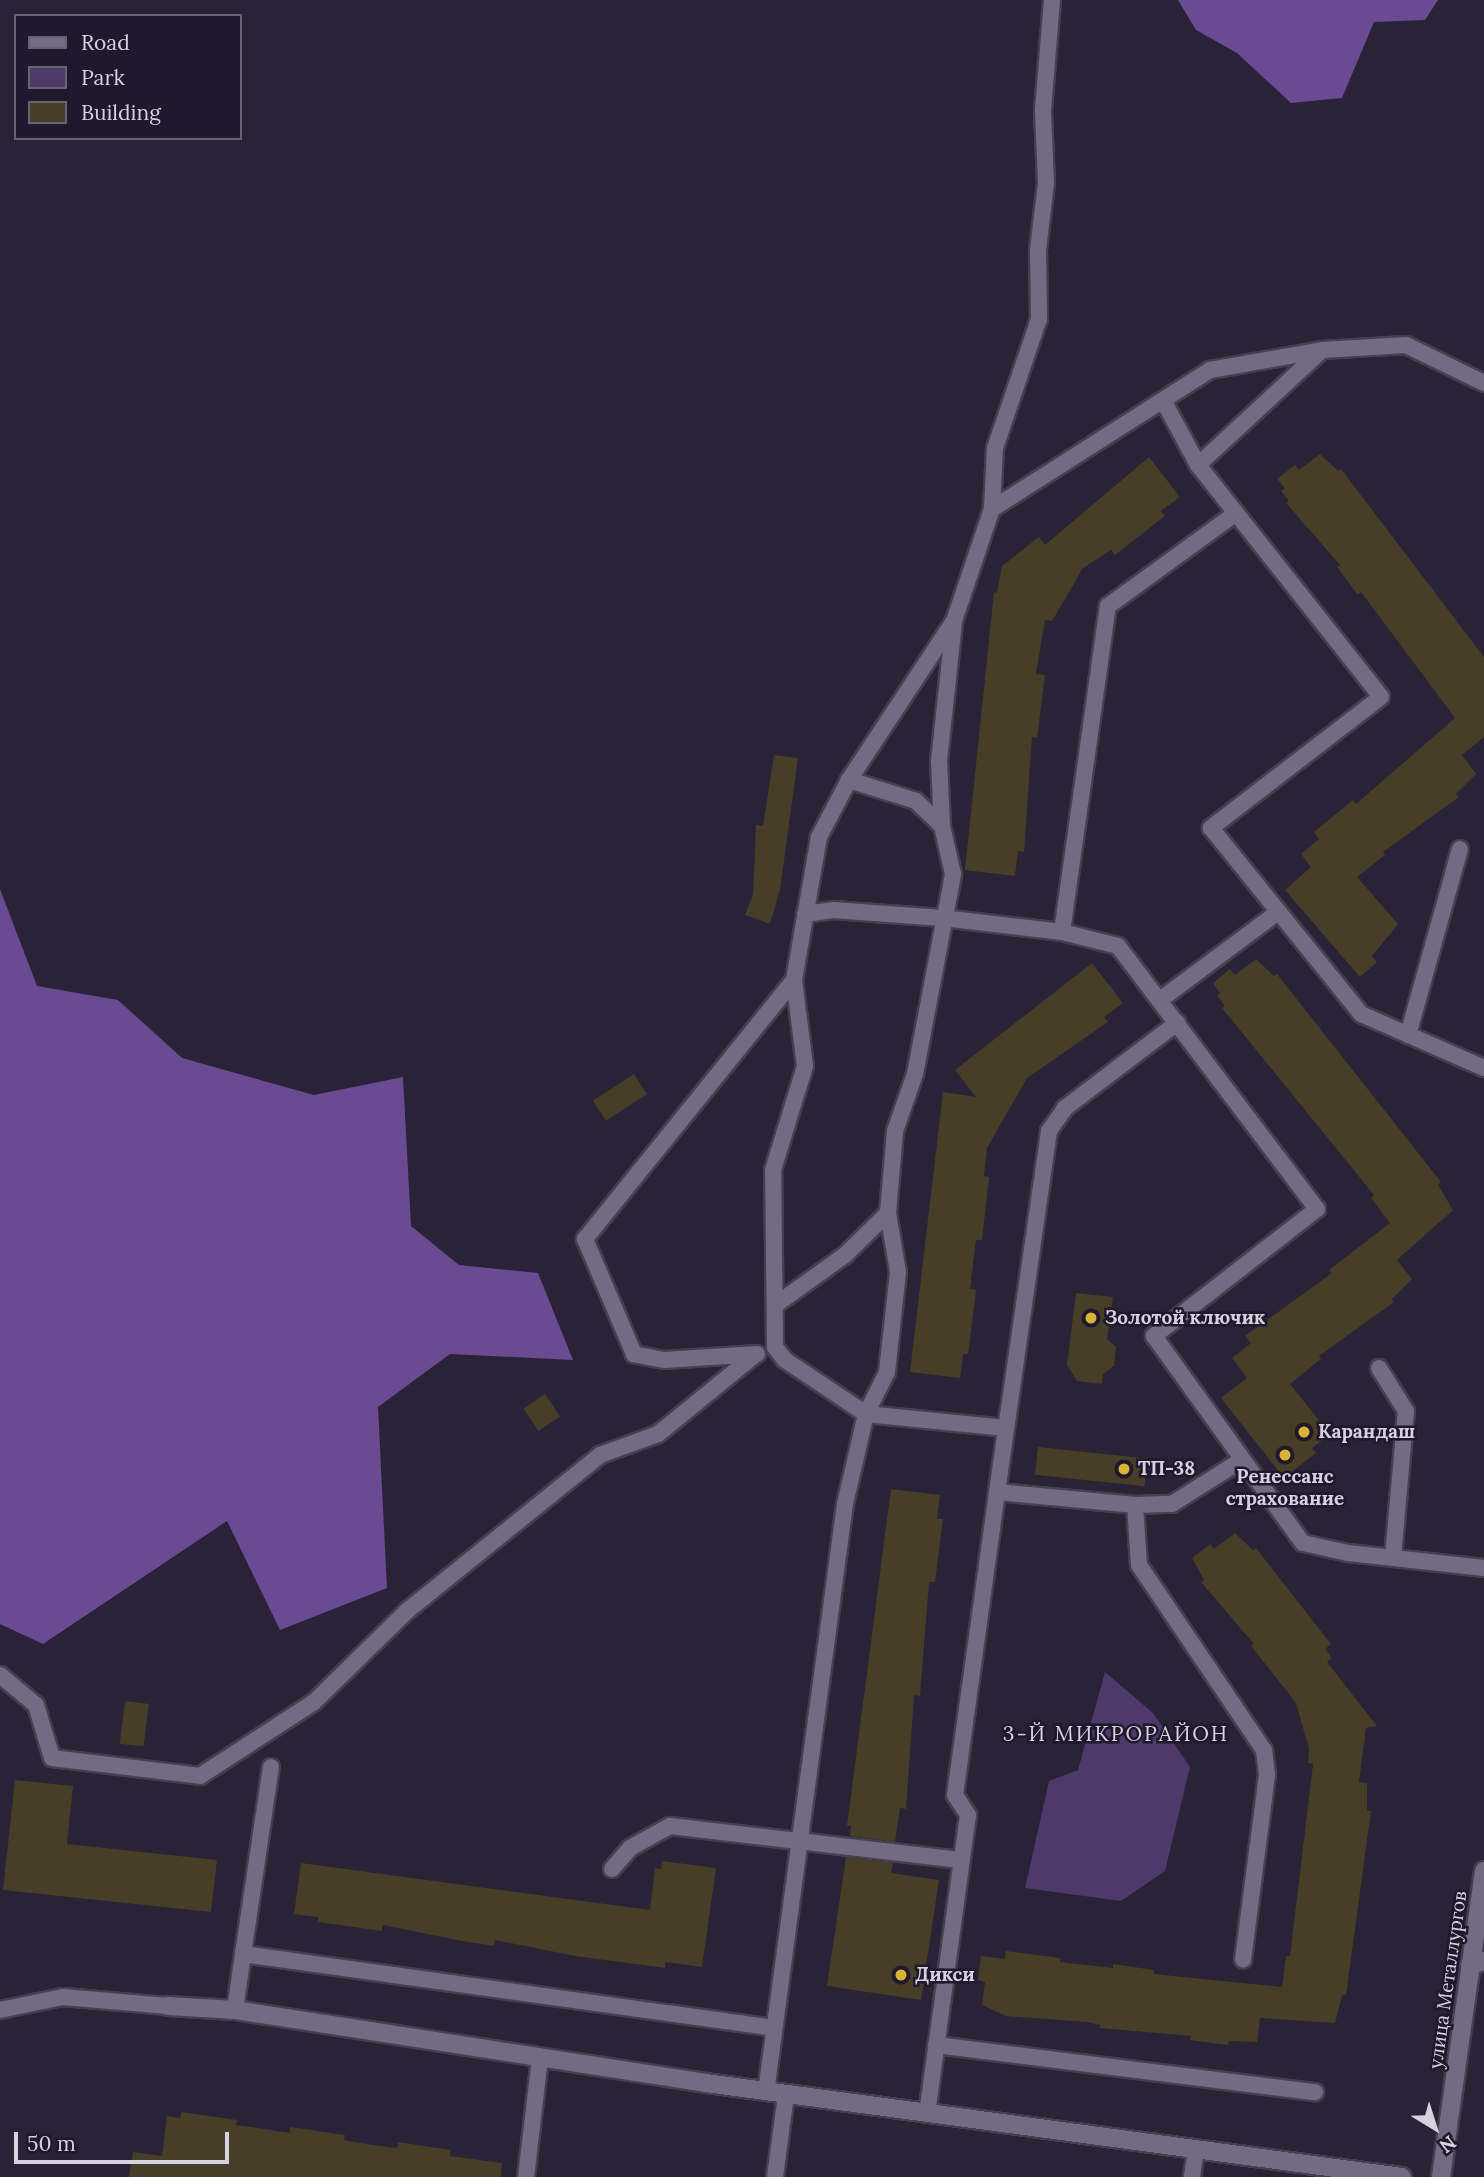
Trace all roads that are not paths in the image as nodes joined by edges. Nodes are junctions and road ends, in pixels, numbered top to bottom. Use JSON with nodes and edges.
{"nodes":[{"id":1,"x":1052,"y":0,"type":"edge"},
{"id":2,"x":1322,"y":350,"type":"junction"},
{"id":3,"x":1484,"y":383,"type":"edge"},
{"id":4,"x":1164,"y":402,"type":"junction"},
{"id":5,"x":1198,"y":465,"type":"junction"},
{"id":6,"x":992,"y":509,"type":"junction"},
{"id":7,"x":1236,"y":513,"type":"junction"},
{"id":8,"x":954,"y":621,"type":"junction"},
{"id":9,"x":849,"y":780,"type":"junction"},
{"id":10,"x":942,"y":826,"type":"junction"},
{"id":11,"x":1460,"y":849,"type":"dead end"},
{"id":12,"x":1278,"y":912,"type":"junction"},
{"id":13,"x":805,"y":914,"type":"junction"},
{"id":14,"x":943,"y":918,"type":"junction"},
{"id":15,"x":1062,"y":932,"type":"junction"},
{"id":16,"x":794,"y":980,"type":"junction"},
{"id":17,"x":1160,"y":1000,"type":"junction"},
{"id":18,"x":1177,"y":1023,"type":"junction"},
{"id":19,"x":1408,"y":1035,"type":"junction"},
{"id":20,"x":1484,"y":1068,"type":"edge"},
{"id":21,"x":888,"y":1213,"type":"junction"},
{"id":22,"x":778,"y":1303,"type":"junction"},
{"id":23,"x":775,"y":1347,"type":"junction"},
{"id":24,"x":755,"y":1355,"type":"junction"},
{"id":25,"x":1379,"y":1368,"type":"dead end"},
{"id":26,"x":866,"y":1415,"type":"junction"},
{"id":27,"x":1006,"y":1428,"type":"junction"},
{"id":28,"x":1240,"y":1461,"type":"junction"},
{"id":29,"x":997,"y":1492,"type":"junction"},
{"id":30,"x":1135,"y":1505,"type":"junction"},
{"id":31,"x":1393,"y":1558,"type":"junction"},
{"id":32,"x":1484,"y":1569,"type":"edge"},
{"id":33,"x":0,"y":1675,"type":"edge"},
{"id":34,"x":271,"y":1767,"type":"dead end"},
{"id":35,"x":798,"y":1840,"type":"junction"},
{"id":36,"x":960,"y":1860,"type":"junction"},
{"id":37,"x":612,"y":1869,"type":"dead end"},
{"id":38,"x":1484,"y":1871,"type":"edge"},
{"id":39,"x":243,"y":1954,"type":"junction"},
{"id":40,"x":1243,"y":1959,"type":"dead end"},
{"id":41,"x":1477,"y":1963,"type":"edge"},
{"id":42,"x":168,"y":2006,"type":"joint"},
{"id":43,"x":0,"y":2010,"type":"edge"},
{"id":44,"x":235,"y":2010,"type":"junction"},
{"id":45,"x":775,"y":2028,"type":"junction"},
{"id":46,"x":936,"y":2045,"type":"junction"},
{"id":47,"x":540,"y":2057,"type":"junction"},
{"id":48,"x":766,"y":2092,"type":"junction"},
{"id":49,"x":1315,"y":2092,"type":"dead end"},
{"id":50,"x":786,"y":2095,"type":"junction"},
{"id":51,"x":927,"y":2114,"type":"junction"},
{"id":52,"x":1196,"y":2148,"type":"junction"},
{"id":53,"x":526,"y":2177,"type":"edge"},
{"id":54,"x":775,"y":2177,"type":"edge"},
{"id":55,"x":1192,"y":2177,"type":"edge"},
{"id":56,"x":1402,"y":2177,"type":"edge"},
{"id":57,"x":1441,"y":2177,"type":"edge"}],
"edges":[{"from":1,"to":6,"type":"lane"},
{"from":2,"to":3,"type":"lane"},
{"from":2,"to":4,"type":"lane"},
{"from":2,"to":5,"type":"lane"},
{"from":4,"to":5,"type":"lane"},
{"from":4,"to":6,"type":"lane"},
{"from":5,"to":7,"type":"lane"},
{"from":6,"to":8,"type":"lane"},
{"from":7,"to":12,"type":"lane"},
{"from":7,"to":15,"type":"lane"},
{"from":8,"to":9,"type":"lane"},
{"from":8,"to":10,"type":"lane"},
{"from":9,"to":10,"type":"lane"},
{"from":9,"to":13,"type":"lane"},
{"from":10,"to":14,"type":"lane"},
{"from":11,"to":19,"type":"lane"},
{"from":12,"to":17,"type":"lane"},
{"from":12,"to":19,"type":"lane"},
{"from":13,"to":14,"type":"lane"},
{"from":13,"to":16,"type":"lane"},
{"from":14,"to":15,"type":"lane"},
{"from":14,"to":21,"type":"lane"},
{"from":15,"to":17,"type":"lane"},
{"from":16,"to":22,"type":"lane"},
{"from":16,"to":24,"type":"lane"},
{"from":17,"to":18,"type":"lane"},
{"from":18,"to":27,"type":"lane"},
{"from":18,"to":28,"type":"lane"},
{"from":19,"to":20,"type":"lane"},
{"from":21,"to":22,"type":"lane"},
{"from":21,"to":26,"type":"lane"},
{"from":22,"to":23,"type":"lane"},
{"from":23,"to":24,"type":"lane"},
{"from":23,"to":26,"type":"lane"},
{"from":24,"to":33,"type":"lane"},
{"from":25,"to":31,"type":"lane"},
{"from":26,"to":27,"type":"lane"},
{"from":26,"to":35,"type":"lane"},
{"from":27,"to":29,"type":"lane"},
{"from":28,"to":30,"type":"lane"},
{"from":28,"to":31,"type":"lane"},
{"from":29,"to":30,"type":"lane"},
{"from":29,"to":36,"type":"lane"},
{"from":30,"to":40,"type":"lane"},
{"from":31,"to":32,"type":"lane"},
{"from":34,"to":39,"type":"lane"},
{"from":35,"to":36,"type":"lane"},
{"from":35,"to":37,"type":"lane"},
{"from":35,"to":45,"type":"lane"},
{"from":36,"to":46,"type":"lane"},
{"from":38,"to":41,"type":"street","name":"улица Металлургов"},
{"from":39,"to":44,"type":"lane"},
{"from":39,"to":45,"type":"lane"},
{"from":41,"to":57,"type":"street","name":"улица Металлургов"},
{"from":42,"to":43,"type":"lane"},
{"from":42,"to":44,"type":"street"},
{"from":44,"to":47,"type":"street"},
{"from":45,"to":48,"type":"lane"},
{"from":46,"to":49,"type":"lane"},
{"from":46,"to":51,"type":"lane"},
{"from":47,"to":48,"type":"street"},
{"from":47,"to":53,"type":"lane"},
{"from":48,"to":50,"type":"street"},
{"from":50,"to":51,"type":"street"},
{"from":50,"to":54,"type":"lane"},
{"from":51,"to":52,"type":"street"},
{"from":52,"to":55,"type":"lane"},
{"from":52,"to":56,"type":"street"}]}
